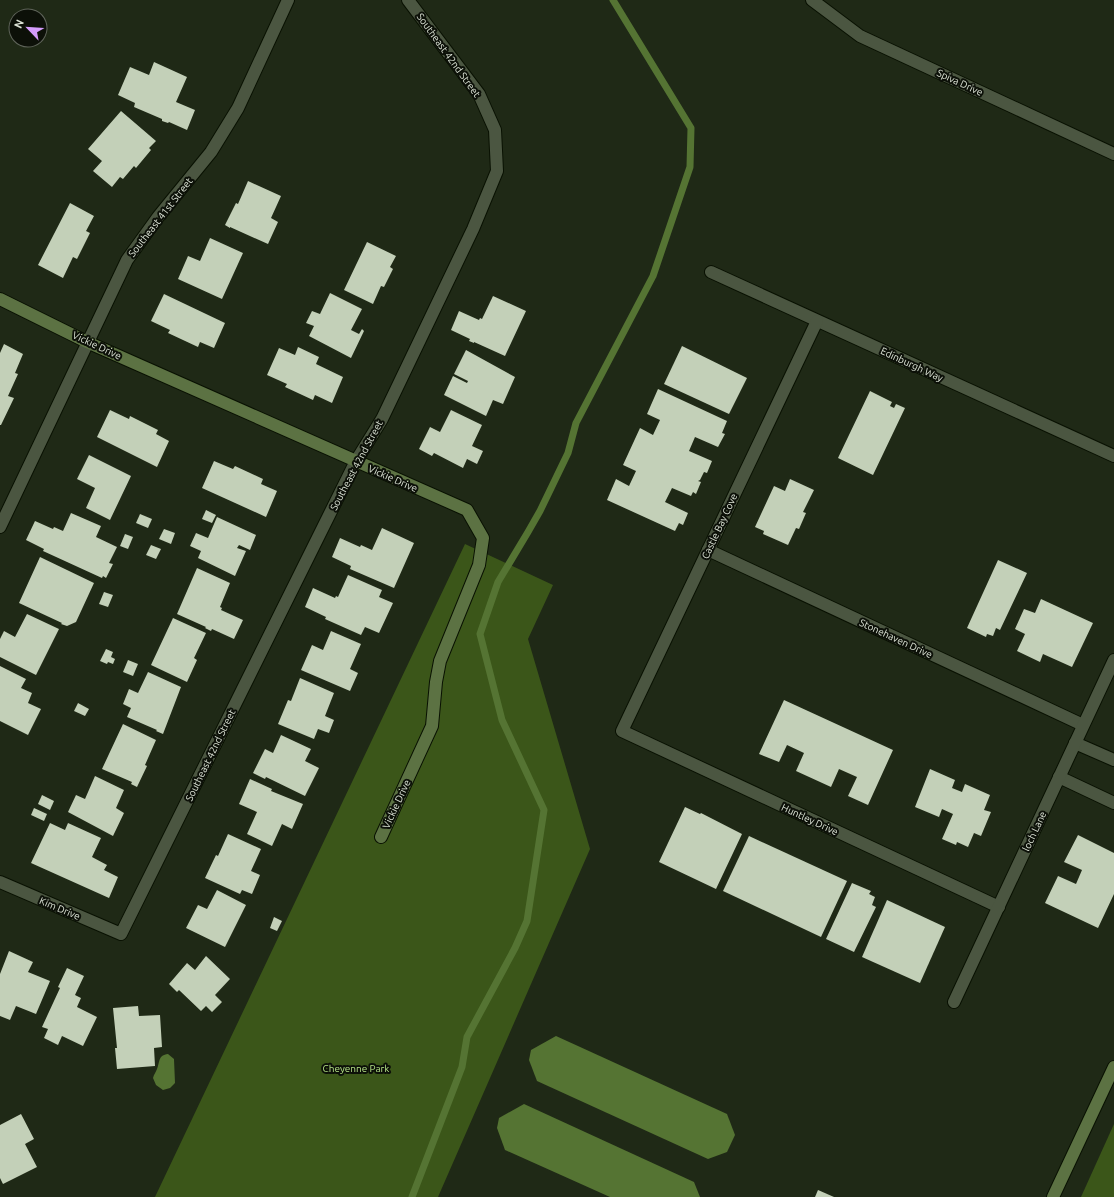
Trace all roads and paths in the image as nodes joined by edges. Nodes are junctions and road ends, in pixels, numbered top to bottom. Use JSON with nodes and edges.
{"nodes":[{"id":1,"x":288,"y":0,"type":"edge"},
{"id":2,"x":408,"y":0,"type":"edge"},
{"id":3,"x":812,"y":0,"type":"edge"},
{"id":4,"x":1114,"y":154,"type":"edge"},
{"id":5,"x":711,"y":272,"type":"dead end"},
{"id":6,"x":0,"y":299,"type":"edge"},
{"id":7,"x":817,"y":321,"type":"junction"},
{"id":8,"x":88,"y":342,"type":"junction"},
{"id":9,"x":1114,"y":456,"type":"edge"},
{"id":10,"x":356,"y":461,"type":"junction"},
{"id":11,"x":0,"y":527,"type":"edge"},
{"id":12,"x":708,"y":550,"type":"junction"},
{"id":13,"x":1114,"y":660,"type":"edge"},
{"id":14,"x":1083,"y":725,"type":"junction"},
{"id":15,"x":622,"y":731,"type":"joint"},
{"id":16,"x":1075,"y":743,"type":"junction"},
{"id":17,"x":1114,"y":760,"type":"edge"},
{"id":18,"x":1059,"y":777,"type":"junction"},
{"id":19,"x":1114,"y":803,"type":"edge"},
{"id":20,"x":381,"y":837,"type":"dead end"},
{"id":21,"x":0,"y":882,"type":"edge"},
{"id":22,"x":999,"y":907,"type":"junction"},
{"id":23,"x":121,"y":934,"type":"joint"},
{"id":24,"x":954,"y":1002,"type":"dead end"},
{"id":25,"x":1114,"y":1066,"type":"edge"},
{"id":26,"x":1053,"y":1197,"type":"edge"}],
"edges":[{"from":1,"to":8,"type":"street","name":"Southeast 41st Street"},
{"from":2,"to":10,"type":"street","name":"Southeast 42nd Street"},
{"from":3,"to":4,"type":"street","name":"Spiva Drive"},
{"from":5,"to":7,"type":"street","name":"Edinburgh Way"},
{"from":6,"to":8,"type":"street","name":"Vickie Drive"},
{"from":7,"to":9,"type":"street","name":"Edinburgh Way"},
{"from":7,"to":12,"type":"street","name":"Castle Bay Cove"},
{"from":8,"to":10,"type":"street","name":"Vickie Drive"},
{"from":8,"to":11,"type":"street","name":"Southeast 41st Street"},
{"from":10,"to":20,"type":"street","name":"Vickie Drive"},
{"from":10,"to":23,"type":"street","name":"Southeast 42nd Street"},
{"from":12,"to":14,"type":"street","name":"Stonehaven Drive"},
{"from":12,"to":15,"type":"street","name":"Castle Bay Cove"},
{"from":13,"to":14,"type":"street","name":"loch Lane"},
{"from":14,"to":16,"type":"street","name":"loch Lane"},
{"from":15,"to":22,"type":"street","name":"Huntley Drive"},
{"from":16,"to":17,"type":"street"},
{"from":16,"to":18,"type":"street","name":"loch Lane"},
{"from":18,"to":19,"type":"street"},
{"from":18,"to":22,"type":"street","name":"loch Lane"},
{"from":21,"to":23,"type":"street","name":"Kim Drive"},
{"from":22,"to":24,"type":"street","name":"loch Lane"},
{"from":25,"to":26,"type":"street"}]}
